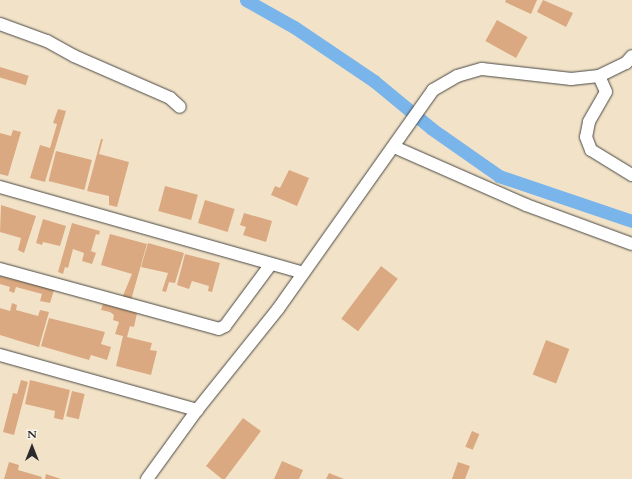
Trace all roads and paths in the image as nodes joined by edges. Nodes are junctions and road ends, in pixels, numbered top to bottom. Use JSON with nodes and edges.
{"nodes":[{"id":1,"x":0,"y":24,"type":"edge"},
{"id":2,"x":632,"y":56,"type":"edge"},
{"id":3,"x":599,"y":76,"type":"junction"},
{"id":4,"x":180,"y":107,"type":"dead end"},
{"id":5,"x":397,"y":142,"type":"junction"},
{"id":6,"x":632,"y":175,"type":"edge"},
{"id":7,"x":0,"y":187,"type":"edge"},
{"id":8,"x":632,"y":244,"type":"edge"},
{"id":9,"x":271,"y":264,"type":"junction"},
{"id":10,"x":0,"y":269,"type":"edge"},
{"id":11,"x":303,"y":273,"type":"junction"},
{"id":12,"x":0,"y":355,"type":"edge"},
{"id":13,"x":197,"y":410,"type":"junction"},
{"id":14,"x":147,"y":479,"type":"edge"}],
"edges":[{"from":1,"to":4,"type":"street"},
{"from":2,"to":3,"type":"street"},
{"from":3,"to":5,"type":"street"},
{"from":3,"to":6,"type":"street"},
{"from":5,"to":8,"type":"street"},
{"from":5,"to":11,"type":"street"},
{"from":7,"to":9,"type":"street"},
{"from":9,"to":10,"type":"street"},
{"from":9,"to":11,"type":"street"},
{"from":11,"to":13,"type":"street"},
{"from":12,"to":13,"type":"street"},
{"from":13,"to":14,"type":"street"}]}
